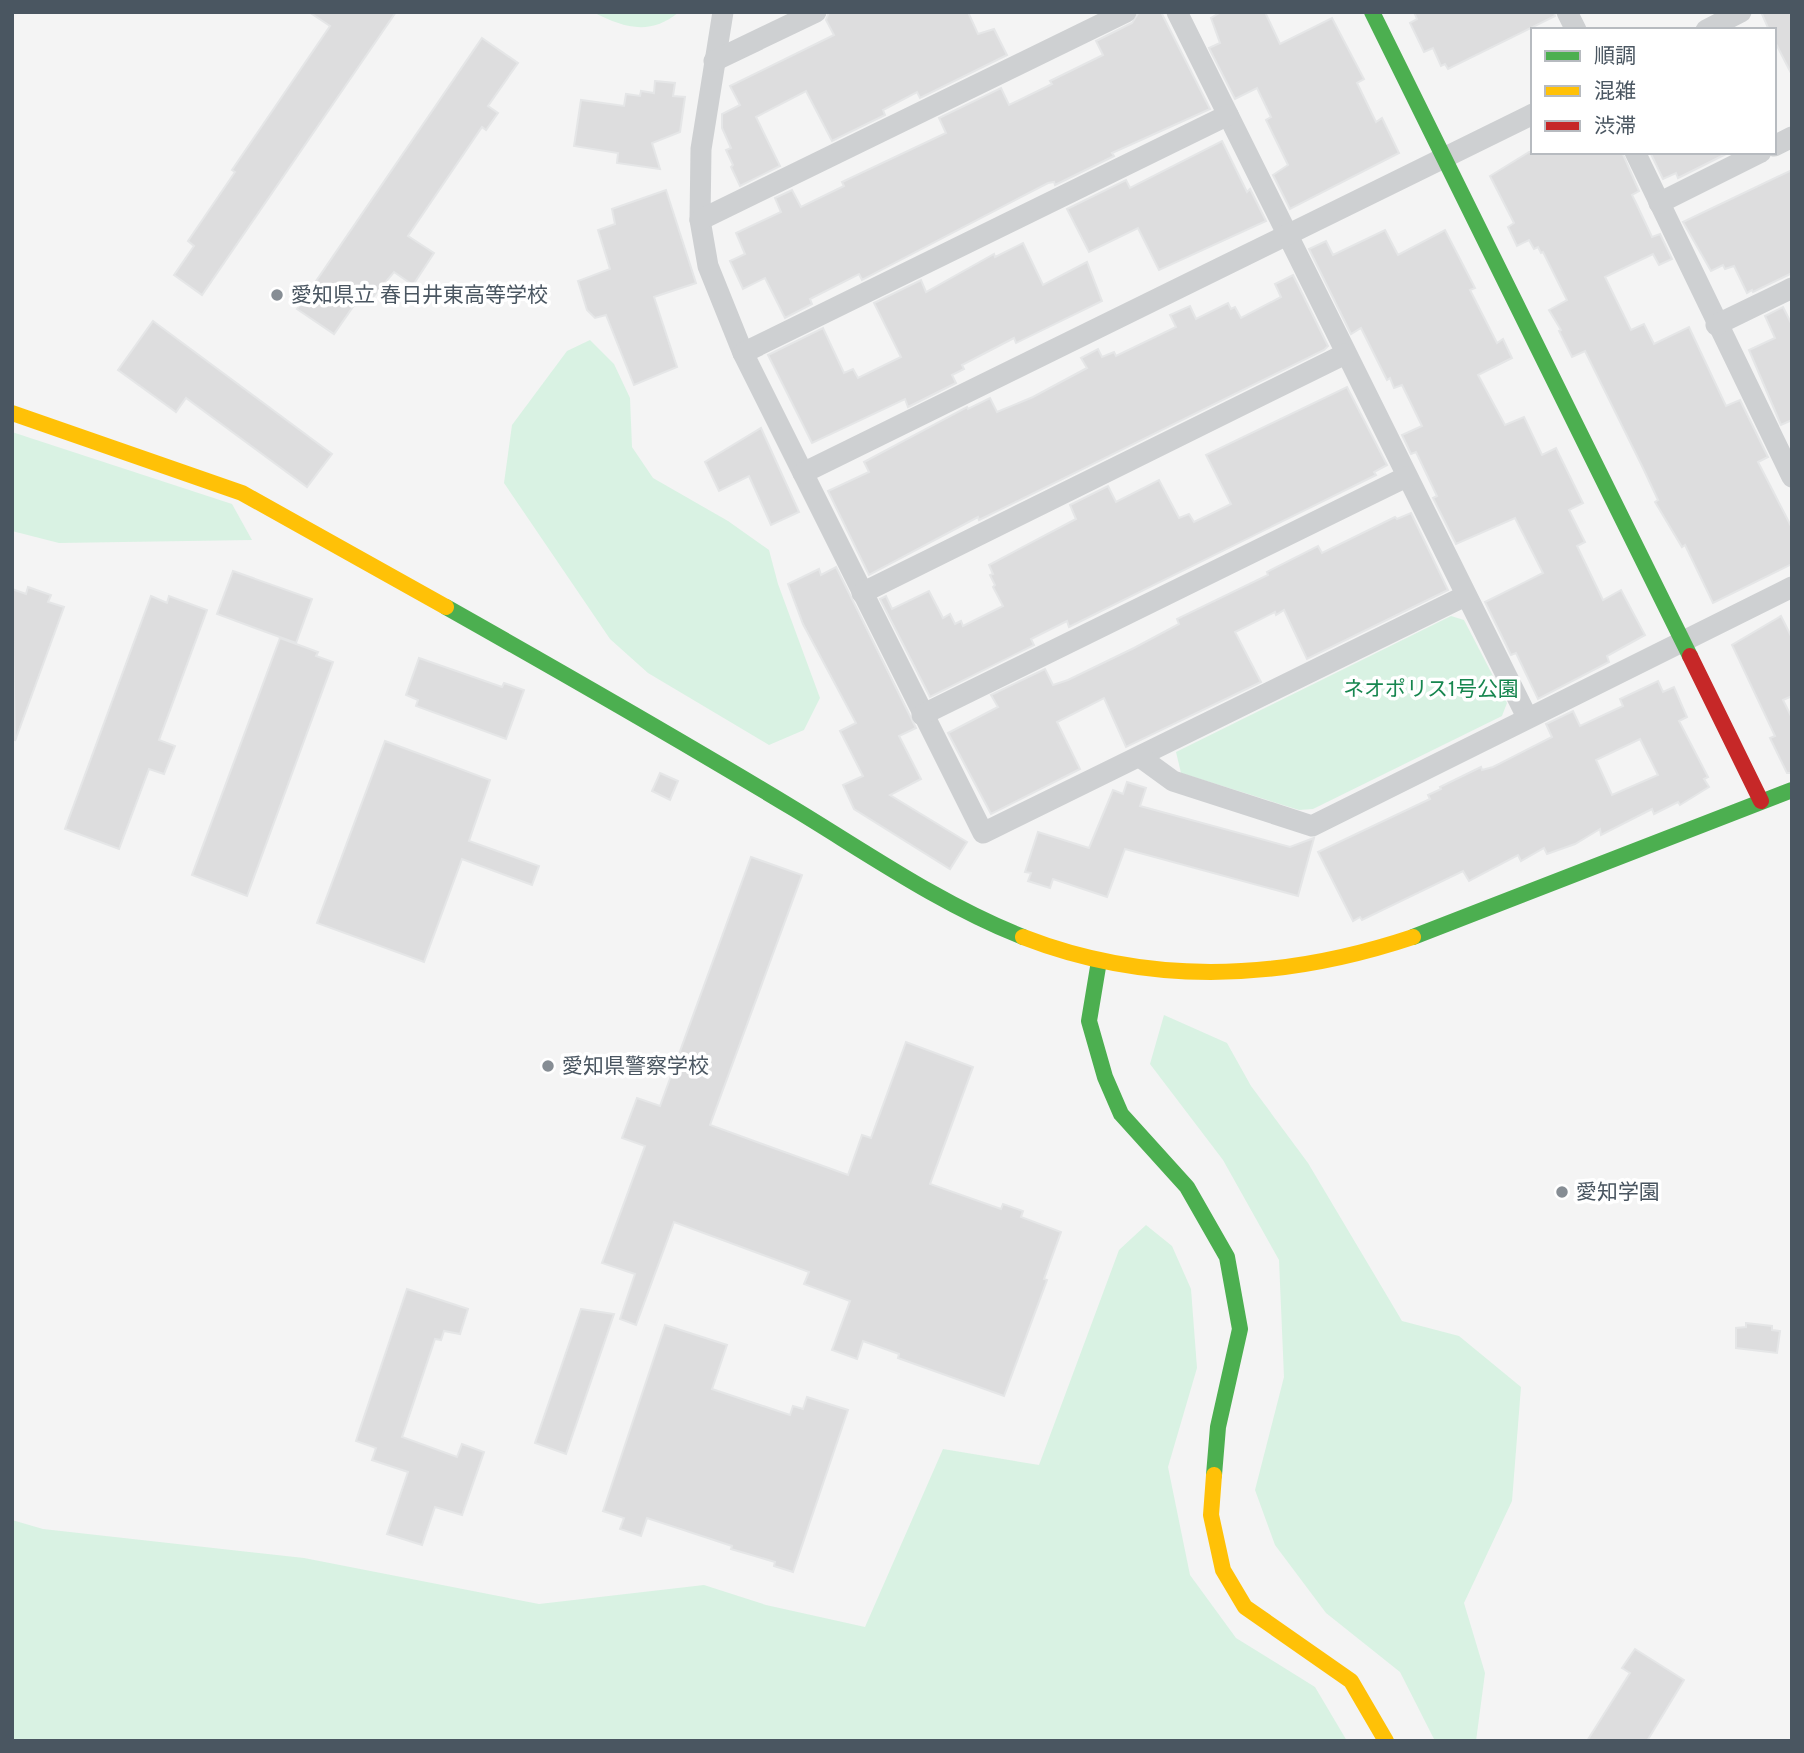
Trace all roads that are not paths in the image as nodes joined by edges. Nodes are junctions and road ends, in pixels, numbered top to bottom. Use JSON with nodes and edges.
{"nodes":[{"id":1,"x":723,"y":12,"type":"edge"},
{"id":2,"x":816,"y":12,"type":"edge"},
{"id":3,"x":1126,"y":12,"type":"edge"},
{"id":4,"x":1177,"y":12,"type":"edge"},
{"id":5,"x":1372,"y":12,"type":"edge"},
{"id":6,"x":1567,"y":12,"type":"edge"},
{"id":7,"x":1741,"y":12,"type":"edge"},
{"id":8,"x":1575,"y":28,"type":"edge"},
{"id":9,"x":1710,"y":28,"type":"edge"},
{"id":10,"x":714,"y":61,"type":"junction"},
{"id":11,"x":1228,"y":115,"type":"junction"},
{"id":12,"x":1531,"y":115,"type":"edge"},
{"id":13,"x":1792,"y":137,"type":"edge"},
{"id":14,"x":1776,"y":145,"type":"edge"},
{"id":15,"x":1636,"y":154,"type":"edge"},
{"id":16,"x":1757,"y":154,"type":"edge"},
{"id":17,"x":1443,"y":157,"type":"junction"},
{"id":18,"x":1659,"y":203,"type":"junction"},
{"id":19,"x":700,"y":220,"type":"junction"},
{"id":20,"x":1287,"y":234,"type":"junction"},
{"id":21,"x":1792,"y":288,"type":"edge"},
{"id":22,"x":1716,"y":325,"type":"junction"},
{"id":23,"x":743,"y":353,"type":"junction"},
{"id":24,"x":1345,"y":354,"type":"junction"},
{"id":25,"x":12,"y":413,"type":"edge"},
{"id":26,"x":1784,"y":443,"type":"edge"},
{"id":27,"x":803,"y":473,"type":"junction"},
{"id":28,"x":1406,"y":477,"type":"junction"},
{"id":29,"x":1792,"y":477,"type":"edge"},
{"id":30,"x":1792,"y":587,"type":"edge"},
{"id":31,"x":862,"y":593,"type":"junction"},
{"id":32,"x":1465,"y":596,"type":"junction"},
{"id":33,"x":1682,"y":641,"type":"junction"},
{"id":34,"x":922,"y":715,"type":"junction"},
{"id":35,"x":1527,"y":717,"type":"junction"},
{"id":36,"x":1140,"y":757,"type":"junction"},
{"id":37,"x":1792,"y":790,"type":"edge"},
{"id":38,"x":1761,"y":801,"type":"junction"},
{"id":39,"x":1099,"y":961,"type":"junction"},
{"id":40,"x":1386,"y":1741,"type":"edge"}],
"edges":[{"from":1,"to":10,"type":"street"},
{"from":2,"to":10,"type":"street"},
{"from":3,"to":19,"type":"street"},
{"from":4,"to":11,"type":"street"},
{"from":5,"to":17,"type":"street"},
{"from":6,"to":8,"type":"street"},
{"from":7,"to":9,"type":"street"},
{"from":10,"to":19,"type":"street"},
{"from":11,"to":20,"type":"street"},
{"from":11,"to":23,"type":"street"},
{"from":12,"to":17,"type":"street"},
{"from":13,"to":14,"type":"street"},
{"from":15,"to":18,"type":"street"},
{"from":16,"to":18,"type":"street"},
{"from":17,"to":20,"type":"street"},
{"from":17,"to":33,"type":"street"},
{"from":18,"to":22,"type":"street"},
{"from":19,"to":23,"type":"street"},
{"from":20,"to":24,"type":"street"},
{"from":20,"to":27,"type":"street"},
{"from":21,"to":22,"type":"street"},
{"from":22,"to":26,"type":"street"},
{"from":23,"to":27,"type":"street"},
{"from":24,"to":28,"type":"street"},
{"from":24,"to":31,"type":"street"},
{"from":25,"to":39,"type":"street"},
{"from":26,"to":29,"type":"street"},
{"from":27,"to":31,"type":"street"},
{"from":28,"to":32,"type":"street"},
{"from":28,"to":34,"type":"street"},
{"from":30,"to":33,"type":"street"},
{"from":31,"to":34,"type":"street"},
{"from":32,"to":35,"type":"street"},
{"from":32,"to":36,"type":"street"},
{"from":33,"to":35,"type":"street"},
{"from":33,"to":38,"type":"street"},
{"from":34,"to":36,"type":"street"},
{"from":35,"to":36,"type":"street"},
{"from":37,"to":38,"type":"street"},
{"from":38,"to":39,"type":"street"},
{"from":39,"to":40,"type":"street"}]}
